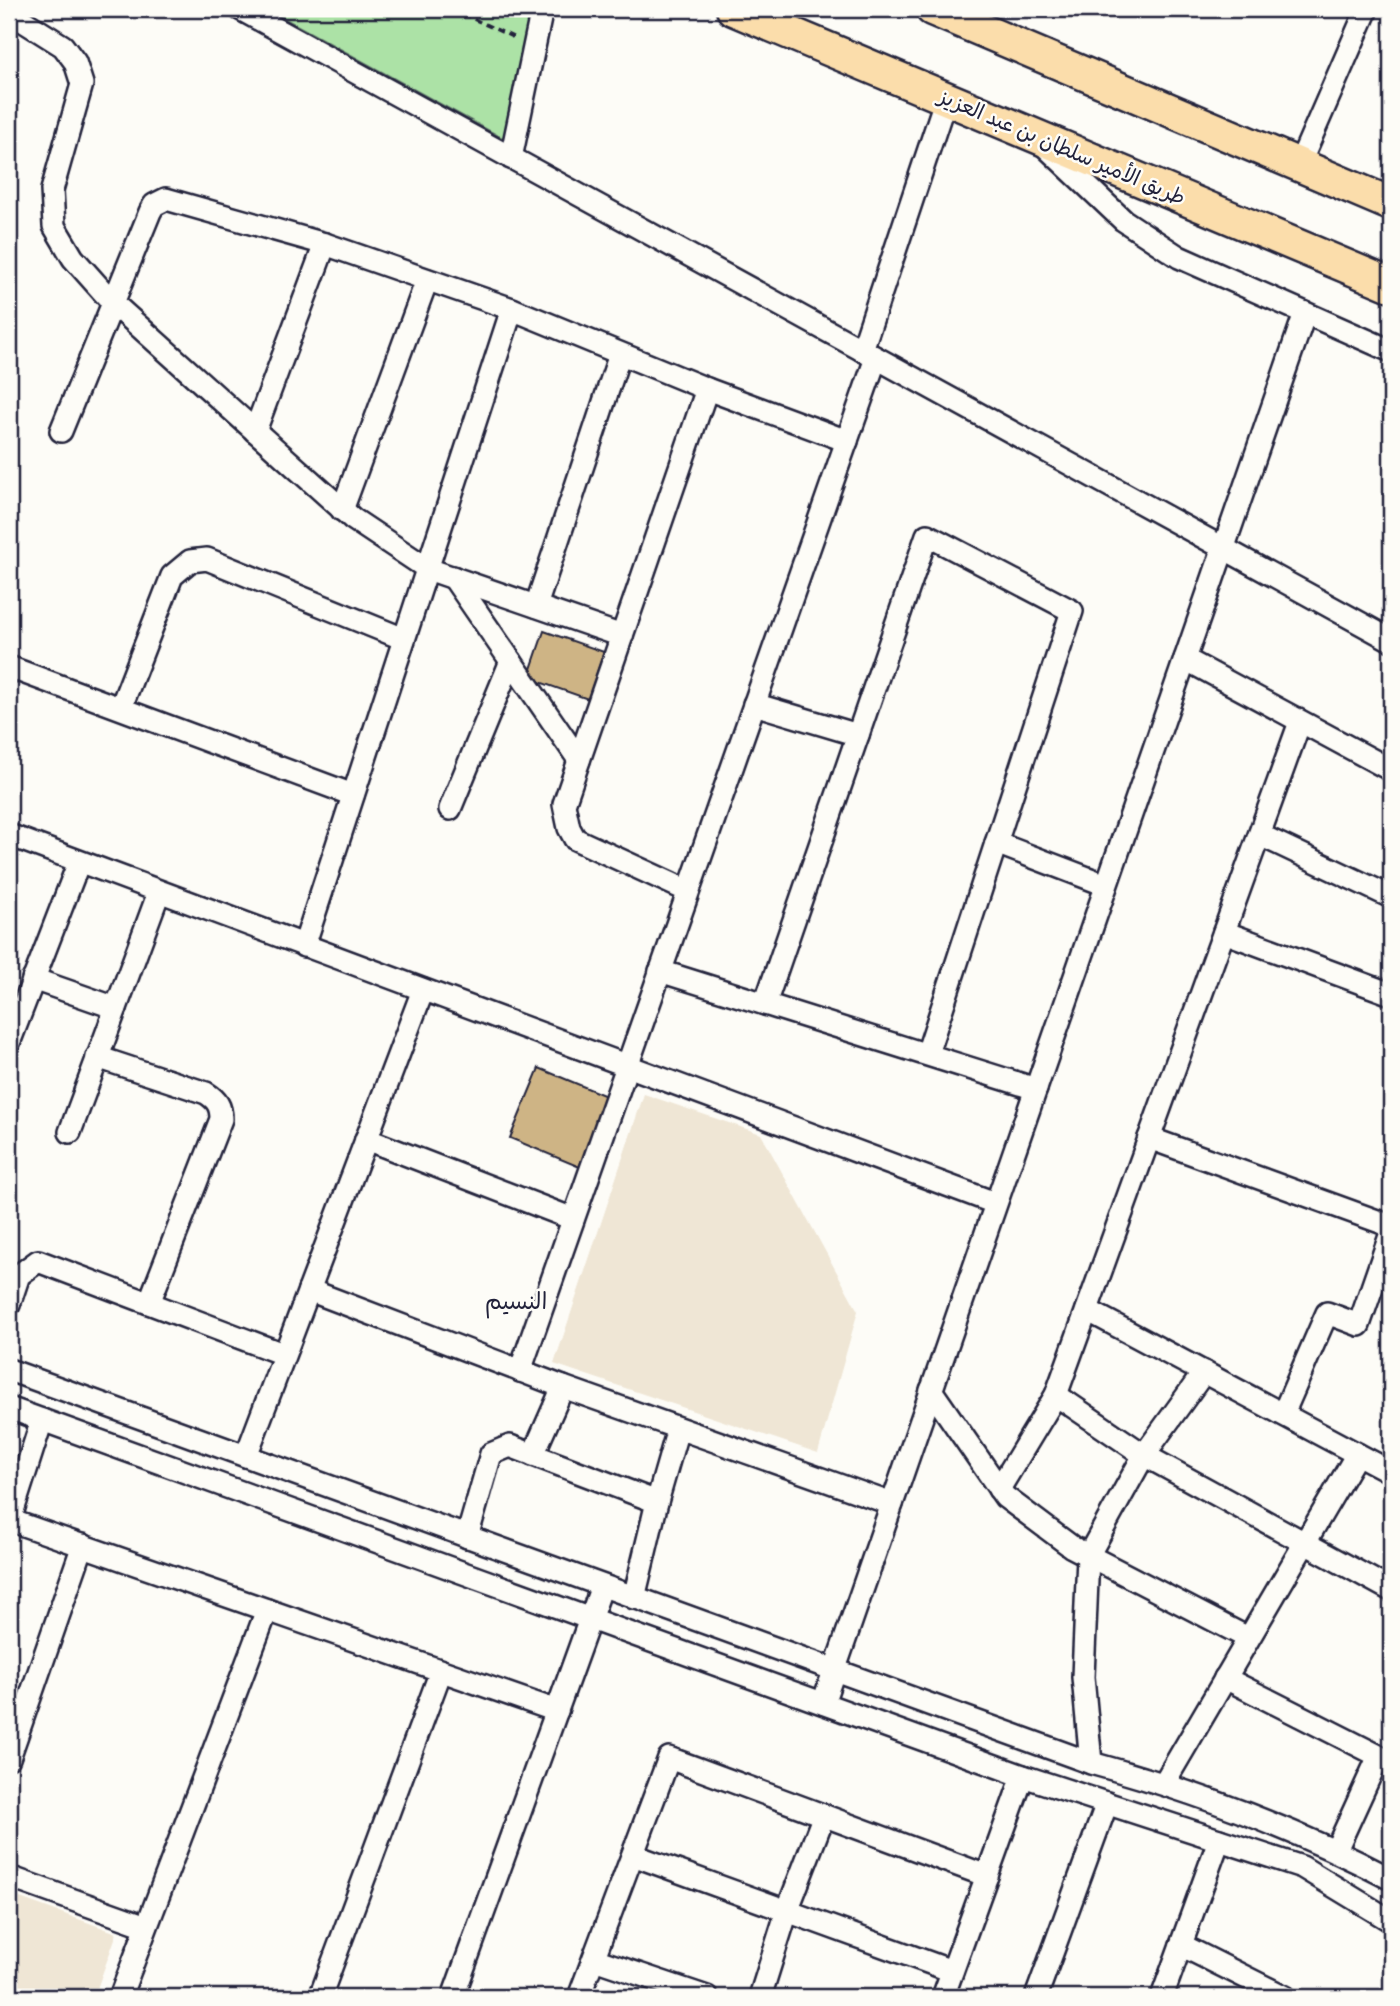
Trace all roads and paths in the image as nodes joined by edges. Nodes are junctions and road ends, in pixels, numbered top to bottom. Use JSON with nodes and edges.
{"nodes":[{"id":1,"x":240,"y":9,"type":"edge"},
{"id":2,"x":452,"y":9,"type":"edge"},
{"id":3,"x":542,"y":9,"type":"edge"},
{"id":4,"x":733,"y":9,"type":"edge"},
{"id":5,"x":932,"y":9,"type":"edge"},
{"id":6,"x":1367,"y":9,"type":"edge"},
{"id":7,"x":10,"y":17,"type":"edge"},
{"id":8,"x":534,"y":47,"type":"junction"},
{"id":9,"x":946,"y":98,"type":"junction"},
{"id":10,"x":1035,"y":135,"type":"junction"},
{"id":11,"x":511,"y":158,"type":"junction"},
{"id":12,"x":1299,"y":165,"type":"junction"},
{"id":13,"x":1391,"y":204,"type":"edge"},
{"id":14,"x":325,"y":244,"type":"junction"},
{"id":15,"x":427,"y":280,"type":"junction"},
{"id":16,"x":1391,"y":285,"type":"edge"},
{"id":17,"x":113,"y":303,"type":"junction"},
{"id":18,"x":512,"y":309,"type":"junction"},
{"id":19,"x":1305,"y":313,"type":"junction"},
{"id":20,"x":1391,"y":351,"type":"edge"},
{"id":21,"x":620,"y":354,"type":"junction"},
{"id":22,"x":869,"y":354,"type":"junction"},
{"id":23,"x":707,"y":389,"type":"junction"},
{"id":24,"x":61,"y":430,"type":"dead end"},
{"id":25,"x":255,"y":431,"type":"junction"},
{"id":26,"x":847,"y":441,"type":"junction"},
{"id":27,"x":342,"y":509,"type":"junction"},
{"id":28,"x":1224,"y":548,"type":"junction"},
{"id":29,"x":428,"y":569,"type":"junction"},
{"id":30,"x":453,"y":578,"type":"junction"},
{"id":31,"x":536,"y":606,"type":"junction"},
{"id":32,"x":622,"y":636,"type":"junction"},
{"id":33,"x":404,"y":639,"type":"junction"},
{"id":34,"x":1391,"y":640,"type":"edge"},
{"id":35,"x":1185,"y":659,"type":"junction"},
{"id":36,"x":511,"y":661,"type":"junction"},
{"id":37,"x":9,"y":667,"type":"edge"},
{"id":38,"x":754,"y":704,"type":"junction"},
{"id":39,"x":121,"y":707,"type":"junction"},
{"id":40,"x":1300,"y":722,"type":"junction"},
{"id":41,"x":858,"y":735,"type":"junction"},
{"id":42,"x":579,"y":760,"type":"junction"},
{"id":43,"x":1391,"y":770,"type":"edge"},
{"id":44,"x":353,"y":795,"type":"junction"},
{"id":45,"x":450,"y":809,"type":"dead end"},
{"id":46,"x":9,"y":835,"type":"edge"},
{"id":47,"x":1259,"y":835,"type":"junction"},
{"id":48,"x":996,"y":843,"type":"junction"},
{"id":49,"x":79,"y":862,"type":"junction"},
{"id":50,"x":1107,"y":885,"type":"junction"},
{"id":51,"x":159,"y":891,"type":"junction"},
{"id":52,"x":688,"y":891,"type":"junction"},
{"id":53,"x":1391,"y":897,"type":"edge"},
{"id":54,"x":1224,"y":932,"type":"junction"},
{"id":55,"x":304,"y":946,"type":"junction"},
{"id":56,"x":660,"y":971,"type":"junction"},
{"id":57,"x":33,"y":979,"type":"junction"},
{"id":58,"x":423,"y":990,"type":"junction"},
{"id":59,"x":1391,"y":994,"type":"edge"},
{"id":60,"x":765,"y":1004,"type":"junction"},
{"id":61,"x":116,"y":1008,"type":"junction"},
{"id":62,"x":9,"y":1043,"type":"edge"},
{"id":63,"x":927,"y":1054,"type":"junction"},
{"id":64,"x":97,"y":1057,"type":"junction"},
{"id":65,"x":626,"y":1066,"type":"junction"},
{"id":66,"x":1035,"y":1089,"type":"junction"},
{"id":67,"x":70,"y":1132,"type":"dead end"},
{"id":68,"x":1149,"y":1138,"type":"junction"},
{"id":69,"x":366,"y":1139,"type":"junction"},
{"id":70,"x":995,"y":1203,"type":"junction"},
{"id":71,"x":573,"y":1219,"type":"junction"},
{"id":72,"x":1391,"y":1226,"type":"edge"},
{"id":73,"x":1391,"y":1233,"type":"edge"},
{"id":74,"x":309,"y":1290,"type":"junction"},
{"id":75,"x":149,"y":1303,"type":"junction"},
{"id":76,"x":9,"y":1305,"type":"edge"},
{"id":77,"x":1087,"y":1310,"type":"junction"},
{"id":78,"x":283,"y":1354,"type":"junction"},
{"id":79,"x":9,"y":1370,"type":"edge"},
{"id":80,"x":520,"y":1371,"type":"junction"},
{"id":81,"x":1204,"y":1372,"type":"junction"},
{"id":82,"x":563,"y":1387,"type":"junction"},
{"id":83,"x":931,"y":1390,"type":"junction"},
{"id":84,"x":1056,"y":1395,"type":"junction"},
{"id":85,"x":9,"y":1408,"type":"edge"},
{"id":86,"x":1283,"y":1414,"type":"junction"},
{"id":87,"x":42,"y":1420,"type":"junction"},
{"id":88,"x":678,"y":1429,"type":"junction"},
{"id":89,"x":1357,"y":1454,"type":"junction"},
{"id":90,"x":533,"y":1455,"type":"junction"},
{"id":91,"x":1144,"y":1455,"type":"junction"},
{"id":92,"x":246,"y":1456,"type":"junction"},
{"id":93,"x":1391,"y":1472,"type":"edge"},
{"id":94,"x":999,"y":1489,"type":"junction"},
{"id":95,"x":657,"y":1502,"type":"junction"},
{"id":96,"x":892,"y":1504,"type":"junction"},
{"id":97,"x":10,"y":1520,"type":"edge"},
{"id":98,"x":467,"y":1537,"type":"junction"},
{"id":99,"x":1305,"y":1542,"type":"junction"},
{"id":100,"x":83,"y":1545,"type":"junction"},
{"id":101,"x":1088,"y":1556,"type":"junction"},
{"id":102,"x":602,"y":1586,"type":"junction"},
{"id":103,"x":1391,"y":1590,"type":"edge"},
{"id":104,"x":634,"y":1598,"type":"junction"},
{"id":105,"x":267,"y":1610,"type":"junction"},
{"id":106,"x":590,"y":1619,"type":"junction"},
{"id":107,"x":1248,"y":1638,"type":"junction"},
{"id":108,"x":442,"y":1671,"type":"junction"},
{"id":109,"x":834,"y":1671,"type":"junction"},
{"id":110,"x":1225,"y":1678,"type":"junction"},
{"id":111,"x":823,"y":1703,"type":"junction"},
{"id":112,"x":556,"y":1711,"type":"junction"},
{"id":113,"x":1385,"y":1749,"type":"edge"},
{"id":114,"x":9,"y":1758,"type":"edge"},
{"id":115,"x":1091,"y":1763,"type":"junction"},
{"id":116,"x":1023,"y":1776,"type":"junction"},
{"id":117,"x":1164,"y":1783,"type":"junction"},
{"id":118,"x":1107,"y":1803,"type":"junction"},
{"id":119,"x":824,"y":1815,"type":"junction"},
{"id":120,"x":1219,"y":1840,"type":"junction"},
{"id":121,"x":1336,"y":1850,"type":"junction"},
{"id":122,"x":633,"y":1855,"type":"junction"},
{"id":123,"x":987,"y":1876,"type":"junction"},
{"id":124,"x":9,"y":1877,"type":"edge"},
{"id":125,"x":1391,"y":1879,"type":"edge"},
{"id":126,"x":787,"y":1911,"type":"junction"},
{"id":127,"x":1391,"y":1921,"type":"edge"},
{"id":128,"x":146,"y":1926,"type":"junction"},
{"id":129,"x":1181,"y":1945,"type":"junction"},
{"id":130,"x":594,"y":1959,"type":"junction"},
{"id":131,"x":952,"y":1971,"type":"junction"},
{"id":132,"x":1281,"y":1996,"type":"edge"},
{"id":133,"x":120,"y":1997,"type":"edge"},
{"id":134,"x":320,"y":1997,"type":"edge"},
{"id":135,"x":453,"y":1997,"type":"edge"},
{"id":136,"x":579,"y":1997,"type":"edge"},
{"id":137,"x":707,"y":1997,"type":"edge"},
{"id":138,"x":760,"y":1997,"type":"edge"},
{"id":139,"x":943,"y":1997,"type":"edge"},
{"id":140,"x":1037,"y":1997,"type":"edge"},
{"id":141,"x":1162,"y":1997,"type":"edge"}],
"edges":[{"from":1,"to":11,"type":"street"},
{"from":2,"to":8,"type":"path"},
{"from":3,"to":8,"type":"street"},
{"from":4,"to":9,"type":"highway","name":"طريق الأمير سلطان بن عبد العزيز"},
{"from":5,"to":12,"type":"highway"},
{"from":6,"to":12,"type":"street"},
{"from":7,"to":17,"type":"street"},
{"from":8,"to":11,"type":"street"},
{"from":9,"to":10,"type":"highway","name":"طريق الأمير سلطان بن عبد العزيز"},
{"from":9,"to":22,"type":"street"},
{"from":10,"to":16,"type":"highway","name":"طريق الأمير سلطان بن عبد العزيز"},
{"from":10,"to":19,"type":"street"},
{"from":11,"to":22,"type":"street"},
{"from":12,"to":13,"type":"highway"},
{"from":14,"to":15,"type":"street"},
{"from":14,"to":17,"type":"street"},
{"from":14,"to":25,"type":"street"},
{"from":15,"to":18,"type":"street"},
{"from":15,"to":27,"type":"street"},
{"from":17,"to":24,"type":"street"},
{"from":17,"to":25,"type":"street"},
{"from":18,"to":21,"type":"street"},
{"from":18,"to":29,"type":"street"},
{"from":19,"to":20,"type":"street"},
{"from":19,"to":28,"type":"street"},
{"from":21,"to":23,"type":"street"},
{"from":21,"to":31,"type":"street"},
{"from":22,"to":26,"type":"street"},
{"from":22,"to":28,"type":"street"},
{"from":23,"to":26,"type":"street"},
{"from":23,"to":32,"type":"street"},
{"from":25,"to":27,"type":"street"},
{"from":26,"to":38,"type":"street"},
{"from":27,"to":29,"type":"street"},
{"from":28,"to":34,"type":"street"},
{"from":28,"to":35,"type":"street"},
{"from":29,"to":30,"type":"street"},
{"from":29,"to":33,"type":"street"},
{"from":30,"to":31,"type":"street"},
{"from":30,"to":36,"type":"street"},
{"from":31,"to":32,"type":"street"},
{"from":32,"to":42,"type":"street"},
{"from":33,"to":39,"type":"street"},
{"from":33,"to":44,"type":"street"},
{"from":35,"to":40,"type":"street"},
{"from":35,"to":50,"type":"street"},
{"from":36,"to":42,"type":"street"},
{"from":36,"to":45,"type":"street"},
{"from":37,"to":39,"type":"street"},
{"from":38,"to":41,"type":"street"},
{"from":38,"to":52,"type":"street"},
{"from":39,"to":44,"type":"street"},
{"from":40,"to":43,"type":"street"},
{"from":40,"to":47,"type":"street"},
{"from":41,"to":48,"type":"street"},
{"from":41,"to":60,"type":"street"},
{"from":42,"to":52,"type":"street"},
{"from":44,"to":55,"type":"street"},
{"from":46,"to":49,"type":"street"},
{"from":47,"to":53,"type":"street"},
{"from":47,"to":54,"type":"street"},
{"from":48,"to":50,"type":"street"},
{"from":48,"to":63,"type":"street"},
{"from":49,"to":51,"type":"street"},
{"from":49,"to":57,"type":"street"},
{"from":50,"to":66,"type":"street"},
{"from":51,"to":55,"type":"street"},
{"from":51,"to":61,"type":"street"},
{"from":52,"to":56,"type":"street"},
{"from":54,"to":59,"type":"street"},
{"from":54,"to":68,"type":"street"},
{"from":55,"to":58,"type":"street"},
{"from":56,"to":60,"type":"street"},
{"from":56,"to":65,"type":"street"},
{"from":57,"to":61,"type":"street"},
{"from":57,"to":62,"type":"street"},
{"from":58,"to":65,"type":"street"},
{"from":58,"to":69,"type":"street"},
{"from":60,"to":63,"type":"street"},
{"from":61,"to":64,"type":"street"},
{"from":63,"to":66,"type":"street"},
{"from":64,"to":67,"type":"street"},
{"from":64,"to":75,"type":"street"},
{"from":65,"to":70,"type":"street"},
{"from":65,"to":71,"type":"street"},
{"from":66,"to":70,"type":"street"},
{"from":68,"to":72,"type":"street"},
{"from":68,"to":77,"type":"street"},
{"from":69,"to":71,"type":"street"},
{"from":69,"to":74,"type":"street"},
{"from":70,"to":83,"type":"street"},
{"from":71,"to":80,"type":"street"},
{"from":73,"to":86,"type":"street"},
{"from":74,"to":78,"type":"street"},
{"from":74,"to":80,"type":"street"},
{"from":75,"to":76,"type":"street"},
{"from":75,"to":78,"type":"street"},
{"from":77,"to":81,"type":"street"},
{"from":77,"to":84,"type":"street"},
{"from":78,"to":92,"type":"street"},
{"from":79,"to":92,"type":"street"},
{"from":80,"to":82,"type":"street"},
{"from":81,"to":86,"type":"street"},
{"from":81,"to":91,"type":"street"},
{"from":82,"to":88,"type":"street"},
{"from":82,"to":90,"type":"street"},
{"from":83,"to":94,"type":"street"},
{"from":83,"to":96,"type":"street"},
{"from":84,"to":91,"type":"street"},
{"from":84,"to":94,"type":"street"},
{"from":85,"to":87,"type":"street"},
{"from":86,"to":89,"type":"street"},
{"from":87,"to":97,"type":"street"},
{"from":87,"to":106,"type":"street"},
{"from":88,"to":95,"type":"street"},
{"from":88,"to":96,"type":"street"},
{"from":89,"to":93,"type":"street"},
{"from":89,"to":99,"type":"street"},
{"from":90,"to":95,"type":"street"},
{"from":90,"to":98,"type":"street"},
{"from":91,"to":99,"type":"street"},
{"from":91,"to":101,"type":"street"},
{"from":92,"to":98,"type":"street"},
{"from":94,"to":101,"type":"street"},
{"from":95,"to":104,"type":"street"},
{"from":96,"to":109,"type":"street"},
{"from":97,"to":100,"type":"street"},
{"from":98,"to":102,"type":"street"},
{"from":99,"to":103,"type":"street"},
{"from":99,"to":107,"type":"street"},
{"from":100,"to":105,"type":"street"},
{"from":100,"to":114,"type":"street"},
{"from":101,"to":107,"type":"street"},
{"from":101,"to":115,"type":"street"},
{"from":102,"to":104,"type":"street"},
{"from":102,"to":106,"type":"street"},
{"from":104,"to":109,"type":"street"},
{"from":105,"to":108,"type":"street"},
{"from":105,"to":128,"type":"street"},
{"from":106,"to":111,"type":"street"},
{"from":106,"to":112,"type":"street"},
{"from":107,"to":110,"type":"street"},
{"from":108,"to":112,"type":"street"},
{"from":108,"to":134,"type":"street"},
{"from":109,"to":111,"type":"street"},
{"from":109,"to":115,"type":"street"},
{"from":110,"to":113,"type":"street"},
{"from":110,"to":117,"type":"street"},
{"from":111,"to":116,"type":"street"},
{"from":112,"to":135,"type":"street"},
{"from":113,"to":121,"type":"street"},
{"from":115,"to":117,"type":"street"},
{"from":116,"to":118,"type":"street"},
{"from":116,"to":123,"type":"street"},
{"from":117,"to":121,"type":"street"},
{"from":118,"to":120,"type":"street"},
{"from":118,"to":140,"type":"street"},
{"from":119,"to":122,"type":"street"},
{"from":119,"to":123,"type":"street"},
{"from":119,"to":126,"type":"street"},
{"from":120,"to":127,"type":"street"},
{"from":120,"to":129,"type":"street"},
{"from":121,"to":125,"type":"street"},
{"from":122,"to":126,"type":"street"},
{"from":122,"to":130,"type":"street"},
{"from":123,"to":131,"type":"street"},
{"from":124,"to":128,"type":"street"},
{"from":126,"to":131,"type":"street"},
{"from":126,"to":138,"type":"street"},
{"from":128,"to":133,"type":"street"},
{"from":129,"to":132,"type":"street"},
{"from":129,"to":141,"type":"street"},
{"from":130,"to":136,"type":"street"},
{"from":130,"to":137,"type":"street"},
{"from":131,"to":139,"type":"street"}]}
